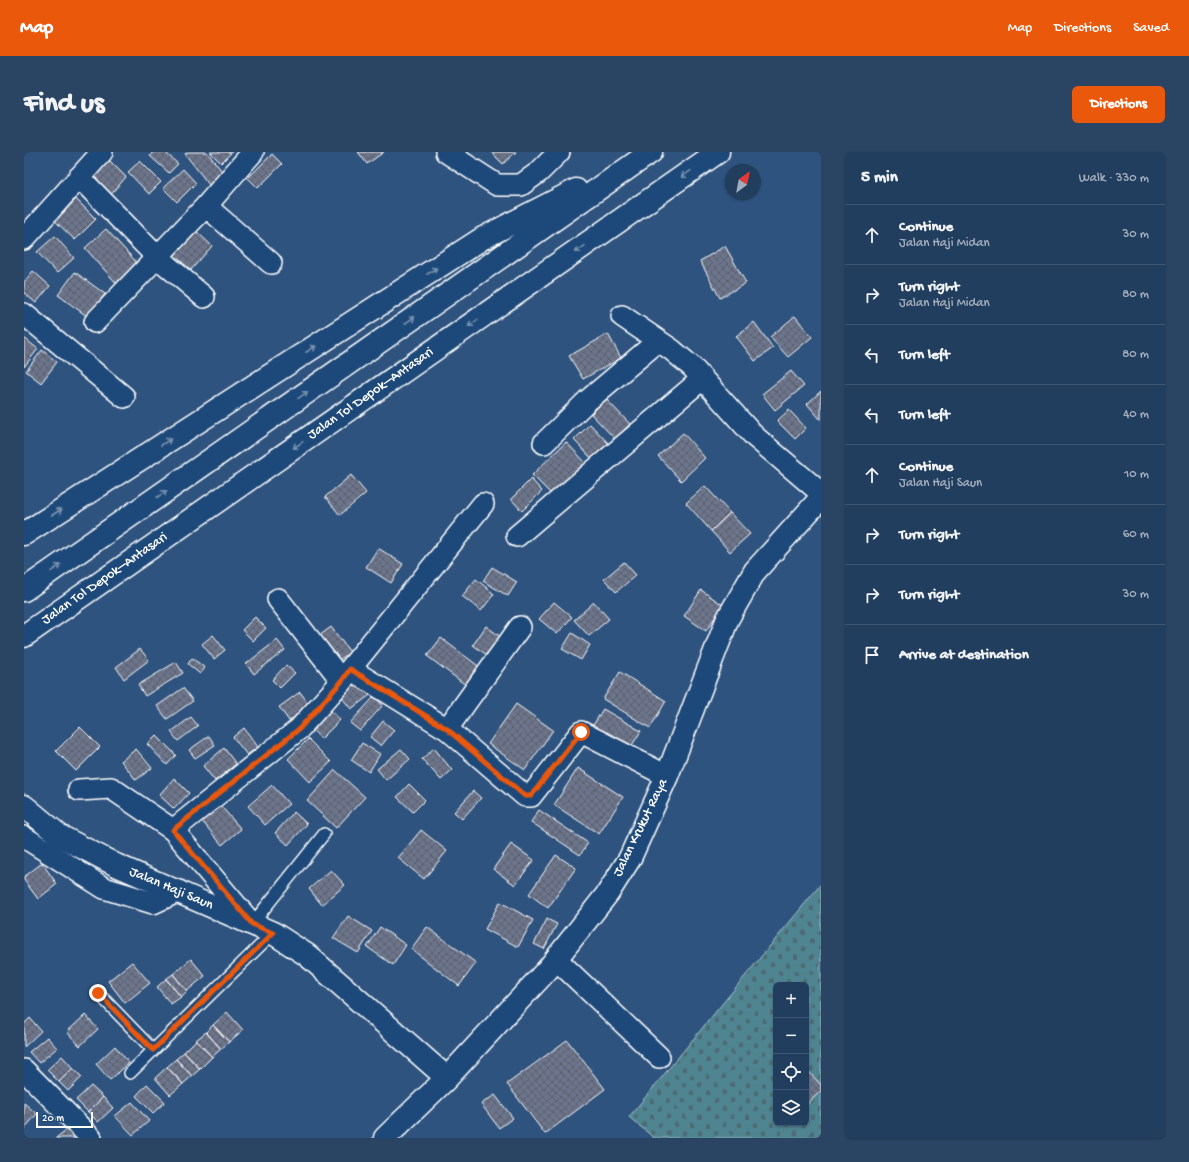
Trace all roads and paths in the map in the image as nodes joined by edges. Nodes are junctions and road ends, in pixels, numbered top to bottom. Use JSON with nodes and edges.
{"nodes":[{"id":1,"x":102,"y":152,"type":"edge"},
{"id":2,"x":253,"y":152,"type":"edge"},
{"id":3,"x":446,"y":152,"type":"edge"},
{"id":4,"x":559,"y":152,"type":"edge"},
{"id":5,"x":650,"y":152,"type":"edge"},
{"id":6,"x":718,"y":152,"type":"edge"},
{"id":7,"x":79,"y":177,"type":"junction"},
{"id":8,"x":206,"y":206,"type":"junction"},
{"id":9,"x":24,"y":239,"type":"edge"},
{"id":10,"x":157,"y":257,"type":"junction"},
{"id":11,"x":271,"y":263,"type":"dead end"},
{"id":12,"x":204,"y":297,"type":"dead end"},
{"id":13,"x":24,"y":314,"type":"edge"},
{"id":14,"x":622,"y":316,"type":"dead end"},
{"id":15,"x":95,"y":322,"type":"dead end"},
{"id":16,"x":658,"y":341,"type":"junction"},
{"id":17,"x":702,"y":379,"type":"junction"},
{"id":18,"x":124,"y":398,"type":"dead end"},
{"id":19,"x":544,"y":443,"type":"dead end"},
{"id":20,"x":821,"y":493,"type":"edge"},
{"id":21,"x":821,"y":498,"type":"edge"},
{"id":22,"x":483,"y":504,"type":"dead end"},
{"id":23,"x":24,"y":534,"type":"edge"},
{"id":24,"x":517,"y":536,"type":"dead end"},
{"id":25,"x":24,"y":590,"type":"edge"},
{"id":26,"x":278,"y":599,"type":"dead end"},
{"id":27,"x":520,"y":627,"type":"dead end"},
{"id":28,"x":24,"y":636,"type":"edge"},
{"id":29,"x":346,"y":675,"type":"junction"},
{"id":30,"x":447,"y":729,"type":"junction"},
{"id":31,"x":667,"y":776,"type":"junction"},
{"id":32,"x":80,"y":790,"type":"dead end"},
{"id":33,"x":24,"y":806,"type":"edge"},
{"id":34,"x":173,"y":830,"type":"junction"},
{"id":35,"x":324,"y":834,"type":"dead end"},
{"id":36,"x":24,"y":837,"type":"edge"},
{"id":37,"x":179,"y":891,"type":"junction"},
{"id":38,"x":252,"y":924,"type":"junction"},
{"id":39,"x":273,"y":933,"type":"junction"},
{"id":40,"x":556,"y":959,"type":"junction"},
{"id":41,"x":98,"y":993,"type":"dead end"},
{"id":42,"x":153,"y":1050,"type":"junction"},
{"id":43,"x":659,"y":1057,"type":"dead end"},
{"id":44,"x":24,"y":1070,"type":"edge"},
{"id":45,"x":130,"y":1073,"type":"dead end"},
{"id":46,"x":447,"y":1078,"type":"junction"},
{"id":47,"x":91,"y":1138,"type":"edge"},
{"id":48,"x":385,"y":1138,"type":"edge"}],
"edges":[{"from":1,"to":7,"type":"street"},
{"from":2,"to":8,"type":"street"},
{"from":3,"to":4,"type":"street"},
{"from":23,"to":5,"type":"main road","one_way":true},
{"from":25,"to":5,"type":"main road","one_way":true},
{"from":6,"to":28,"type":"main road","name":"Jalan Tol Depok–Antasari","one_way":true},
{"from":7,"to":9,"type":"street"},
{"from":7,"to":10,"type":"street"},
{"from":8,"to":10,"type":"street"},
{"from":8,"to":11,"type":"street"},
{"from":10,"to":12,"type":"street"},
{"from":10,"to":15,"type":"street"},
{"from":13,"to":18,"type":"street"},
{"from":14,"to":16,"type":"street"},
{"from":16,"to":17,"type":"street"},
{"from":16,"to":19,"type":"street"},
{"from":17,"to":20,"type":"street"},
{"from":17,"to":24,"type":"street"},
{"from":21,"to":31,"type":"main road","name":"Jalan Krukut Raya"},
{"from":22,"to":29,"type":"street"},
{"from":26,"to":29,"type":"street"},
{"from":27,"to":30,"type":"street"},
{"from":29,"to":30,"type":"street"},
{"from":29,"to":34,"type":"street"},
{"from":30,"to":31,"type":"street"},
{"from":31,"to":40,"type":"main road","name":"Jalan Krukut Raya"},
{"from":32,"to":34,"type":"street"},
{"from":33,"to":37,"type":"main road","name":"Jalan Haji Saun"},
{"from":34,"to":38,"type":"street"},
{"from":35,"to":38,"type":"lane"},
{"from":36,"to":37,"type":"street"},
{"from":37,"to":38,"type":"main road","name":"Jalan Haji Saun"},
{"from":38,"to":39,"type":"main road","name":"Jalan Haji Saun"},
{"from":39,"to":42,"type":"lane"},
{"from":39,"to":46,"type":"main road","name":"Jalan Haji Saun"},
{"from":40,"to":43,"type":"street"},
{"from":40,"to":46,"type":"main road","name":"Jalan Krukut Raya"},
{"from":41,"to":42,"type":"lane"},
{"from":42,"to":45,"type":"lane"},
{"from":44,"to":47,"type":"street"},
{"from":46,"to":48,"type":"main road","name":"Jalan Krukut Raya"}]}
